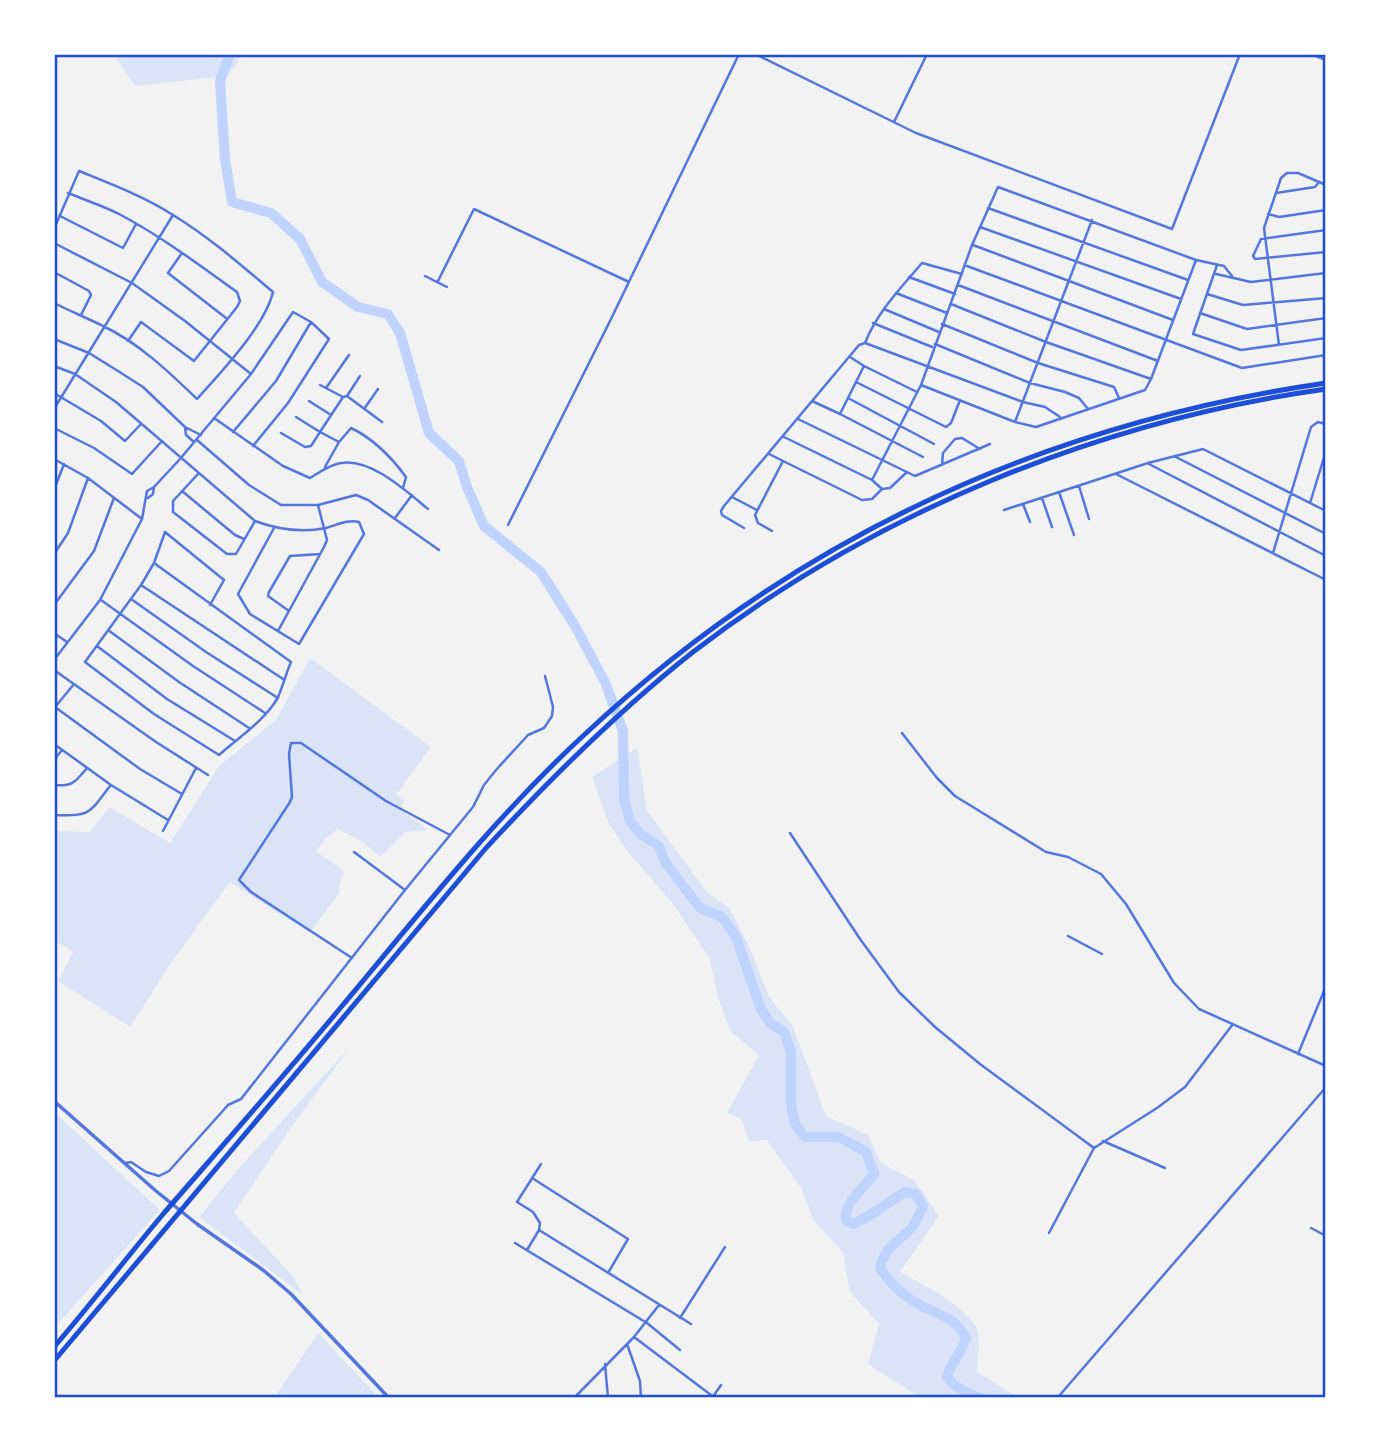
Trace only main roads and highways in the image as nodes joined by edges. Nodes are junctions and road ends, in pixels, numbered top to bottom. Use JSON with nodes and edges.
{"nodes":[{"id":1,"x":1326,"y":383,"type":"edge"},
{"id":2,"x":1326,"y":389,"type":"edge"},
{"id":3,"x":54,"y":1347,"type":"edge"},
{"id":4,"x":54,"y":1361,"type":"edge"}],
"edges":[{"from":1,"to":3,"type":"highway"},
{"from":2,"to":4,"type":"highway"}]}
